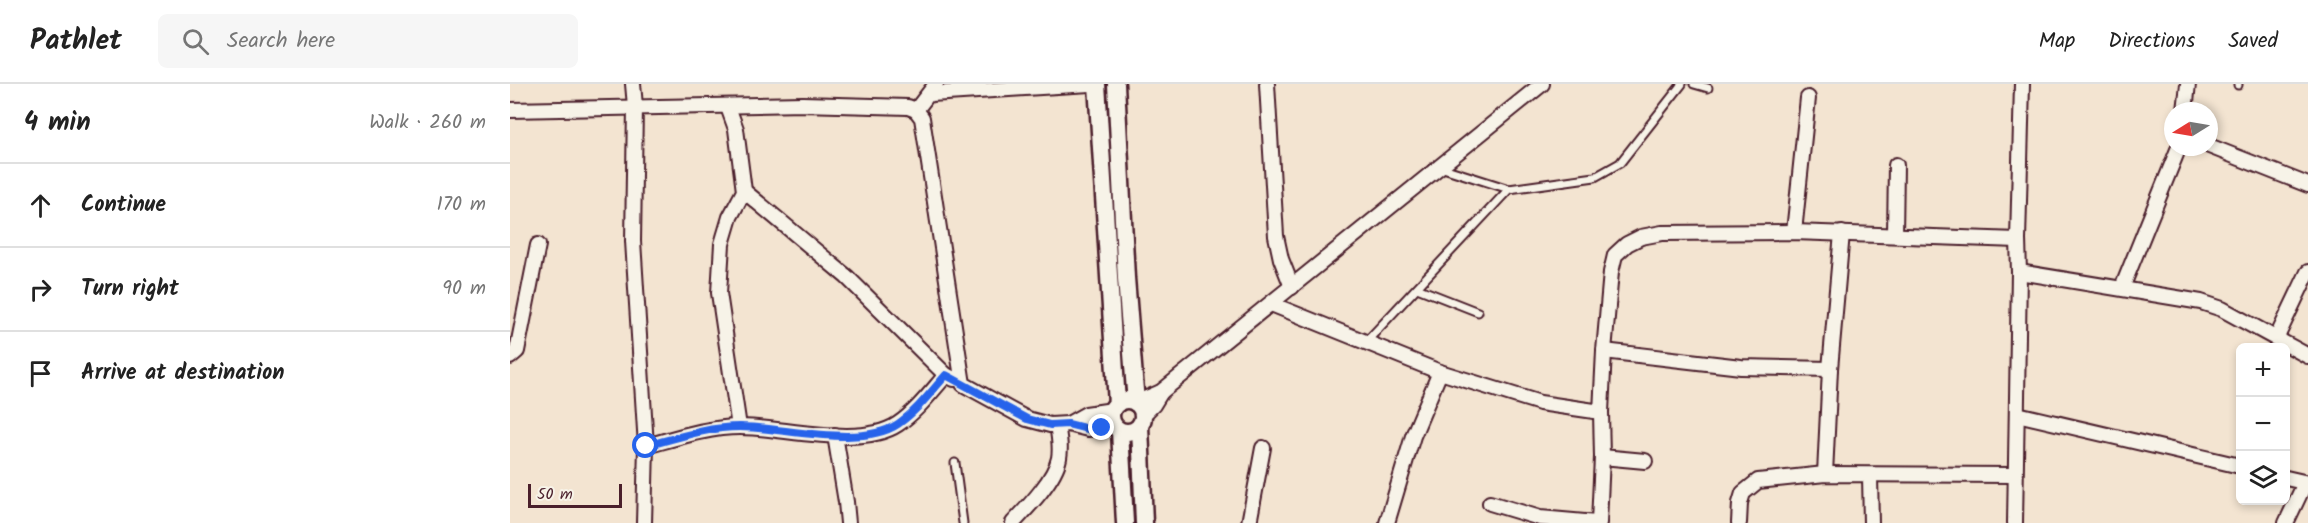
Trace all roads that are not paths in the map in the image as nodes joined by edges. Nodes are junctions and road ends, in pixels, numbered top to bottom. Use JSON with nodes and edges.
{"nodes":[{"id":1,"x":633,"y":84,"type":"edge"},
{"id":2,"x":1090,"y":84,"type":"edge"},
{"id":3,"x":1097,"y":84,"type":"edge"},
{"id":4,"x":1116,"y":84,"type":"edge"},
{"id":5,"x":1267,"y":84,"type":"edge"},
{"id":6,"x":1542,"y":84,"type":"edge"},
{"id":7,"x":1682,"y":84,"type":"edge"},
{"id":8,"x":1694,"y":84,"type":"edge"},
{"id":9,"x":2022,"y":84,"type":"edge"},
{"id":10,"x":2188,"y":84,"type":"edge"},
{"id":11,"x":1707,"y":88,"type":"dead end"},
{"id":12,"x":933,"y":89,"type":"edge"},
{"id":13,"x":1808,"y":98,"type":"dead end"},
{"id":14,"x":2186,"y":102,"type":"edge"},
{"id":15,"x":635,"y":106,"type":"junction"},
{"id":16,"x":728,"y":107,"type":"junction"},
{"id":17,"x":510,"y":110,"type":"edge"},
{"id":18,"x":916,"y":110,"type":"junction"},
{"id":19,"x":2218,"y":150,"type":"edge"},
{"id":20,"x":2175,"y":156,"type":"edge"},
{"id":21,"x":1896,"y":165,"type":"dead end"},
{"id":22,"x":1440,"y":167,"type":"junction"},
{"id":23,"x":2308,"y":185,"type":"edge"},
{"id":24,"x":1509,"y":189,"type":"junction"},
{"id":25,"x":744,"y":191,"type":"junction"},
{"id":26,"x":1794,"y":232,"type":"junction"},
{"id":27,"x":1842,"y":233,"type":"junction"},
{"id":28,"x":1895,"y":235,"type":"junction"},
{"id":29,"x":2018,"y":240,"type":"junction"},
{"id":30,"x":538,"y":245,"type":"dead end"},
{"id":31,"x":2019,"y":272,"type":"junction"},
{"id":32,"x":2308,"y":273,"type":"edge"},
{"id":33,"x":1292,"y":286,"type":"junction"},
{"id":34,"x":1417,"y":288,"type":"junction"},
{"id":35,"x":2122,"y":288,"type":"junction"},
{"id":36,"x":1271,"y":304,"type":"junction"},
{"id":37,"x":1478,"y":312,"type":"dead end"},
{"id":38,"x":2277,"y":338,"type":"junction"},
{"id":39,"x":1365,"y":343,"type":"junction"},
{"id":40,"x":1604,"y":351,"type":"junction"},
{"id":41,"x":2308,"y":356,"type":"edge"},
{"id":42,"x":510,"y":357,"type":"edge"},
{"id":43,"x":1830,"y":369,"type":"junction"},
{"id":44,"x":1440,"y":372,"type":"junction"},
{"id":45,"x":946,"y":375,"type":"junction"},
{"id":46,"x":963,"y":384,"type":"junction"},
{"id":47,"x":1139,"y":412,"type":"junction"},
{"id":48,"x":1601,"y":412,"type":"junction"},
{"id":49,"x":2017,"y":414,"type":"junction"},
{"id":50,"x":1116,"y":418,"type":"junction"},
{"id":51,"x":1063,"y":424,"type":"junction"},
{"id":52,"x":739,"y":427,"type":"junction"},
{"id":53,"x":835,"y":435,"type":"junction"},
{"id":54,"x":646,"y":446,"type":"junction"},
{"id":55,"x":1263,"y":448,"type":"dead end"},
{"id":56,"x":1602,"y":457,"type":"junction"},
{"id":57,"x":1645,"y":461,"type":"dead end"},
{"id":58,"x":955,"y":464,"type":"dead end"},
{"id":59,"x":2236,"y":465,"type":"edge"},
{"id":60,"x":1825,"y":474,"type":"junction"},
{"id":61,"x":2014,"y":475,"type":"junction"},
{"id":62,"x":1870,"y":476,"type":"junction"},
{"id":63,"x":2290,"y":479,"type":"edge"},
{"id":64,"x":2306,"y":483,"type":"edge"},
{"id":65,"x":1490,"y":502,"type":"dead end"},
{"id":66,"x":644,"y":523,"type":"edge"},
{"id":67,"x":848,"y":523,"type":"edge"},
{"id":68,"x":963,"y":523,"type":"edge"},
{"id":69,"x":1013,"y":523,"type":"edge"},
{"id":70,"x":1125,"y":523,"type":"edge"},
{"id":71,"x":1144,"y":523,"type":"edge"},
{"id":72,"x":1249,"y":523,"type":"edge"},
{"id":73,"x":1387,"y":523,"type":"edge"},
{"id":74,"x":1597,"y":523,"type":"edge"},
{"id":75,"x":1739,"y":523,"type":"edge"},
{"id":76,"x":1871,"y":523,"type":"edge"},
{"id":77,"x":2015,"y":523,"type":"edge"},
{"id":78,"x":2286,"y":523,"type":"edge"}],
"edges":[{"from":1,"to":15,"type":"street"},
{"from":2,"to":12,"type":"street"},
{"from":3,"to":50,"type":"street"},
{"from":4,"to":47,"type":"street"},
{"from":5,"to":33,"type":"street"},
{"from":6,"to":22,"type":"street"},
{"from":7,"to":24,"type":"lane"},
{"from":8,"to":11,"type":"lane"},
{"from":9,"to":29,"type":"street"},
{"from":10,"to":14,"type":"street"},
{"from":12,"to":18,"type":"street"},
{"from":13,"to":26,"type":"street"},
{"from":15,"to":16,"type":"street"},
{"from":15,"to":17,"type":"street"},
{"from":15,"to":54,"type":"street"},
{"from":16,"to":18,"type":"street"},
{"from":16,"to":25,"type":"street"},
{"from":18,"to":46,"type":"street"},
{"from":19,"to":23,"type":"street"},
{"from":20,"to":35,"type":"street"},
{"from":21,"to":28,"type":"street"},
{"from":22,"to":24,"type":"lane"},
{"from":22,"to":33,"type":"street"},
{"from":24,"to":34,"type":"lane"},
{"from":25,"to":45,"type":"street"},
{"from":25,"to":52,"type":"street"},
{"from":26,"to":27,"type":"street"},
{"from":26,"to":40,"type":"street"},
{"from":27,"to":28,"type":"street"},
{"from":27,"to":43,"type":"street"},
{"from":28,"to":29,"type":"street"},
{"from":29,"to":31,"type":"street"},
{"from":30,"to":42,"type":"street"},
{"from":31,"to":35,"type":"street"},
{"from":31,"to":49,"type":"street"},
{"from":32,"to":38,"type":"street"},
{"from":33,"to":36,"type":"street"},
{"from":34,"to":37,"type":"lane"},
{"from":34,"to":39,"type":"lane"},
{"from":35,"to":38,"type":"street"},
{"from":36,"to":39,"type":"street"},
{"from":36,"to":47,"type":"street"},
{"from":38,"to":41,"type":"street"},
{"from":39,"to":44,"type":"street"},
{"from":40,"to":43,"type":"street"},
{"from":40,"to":48,"type":"street"},
{"from":43,"to":60,"type":"street"},
{"from":44,"to":48,"type":"street"},
{"from":44,"to":73,"type":"street"},
{"from":45,"to":46,"type":"street"},
{"from":45,"to":53,"type":"street"},
{"from":46,"to":51,"type":"street"},
{"from":47,"to":50,"type":"street"},
{"from":47,"to":50,"type":"street"},
{"from":47,"to":71,"type":"street"},
{"from":48,"to":56,"type":"street"},
{"from":49,"to":59,"type":"street"},
{"from":49,"to":61,"type":"street"},
{"from":50,"to":51,"type":"street"},
{"from":50,"to":70,"type":"street"},
{"from":51,"to":69,"type":"street"},
{"from":52,"to":53,"type":"street"},
{"from":52,"to":54,"type":"street"},
{"from":53,"to":67,"type":"street"},
{"from":54,"to":66,"type":"street"},
{"from":55,"to":72,"type":"street"},
{"from":56,"to":57,"type":"street"},
{"from":56,"to":74,"type":"street"},
{"from":58,"to":68,"type":"lane"},
{"from":60,"to":62,"type":"street"},
{"from":60,"to":75,"type":"street"},
{"from":61,"to":62,"type":"street"},
{"from":61,"to":77,"type":"street"},
{"from":62,"to":76,"type":"street"},
{"from":63,"to":64,"type":"street"},
{"from":64,"to":78,"type":"street"},
{"from":65,"to":74,"type":"street"}]}
